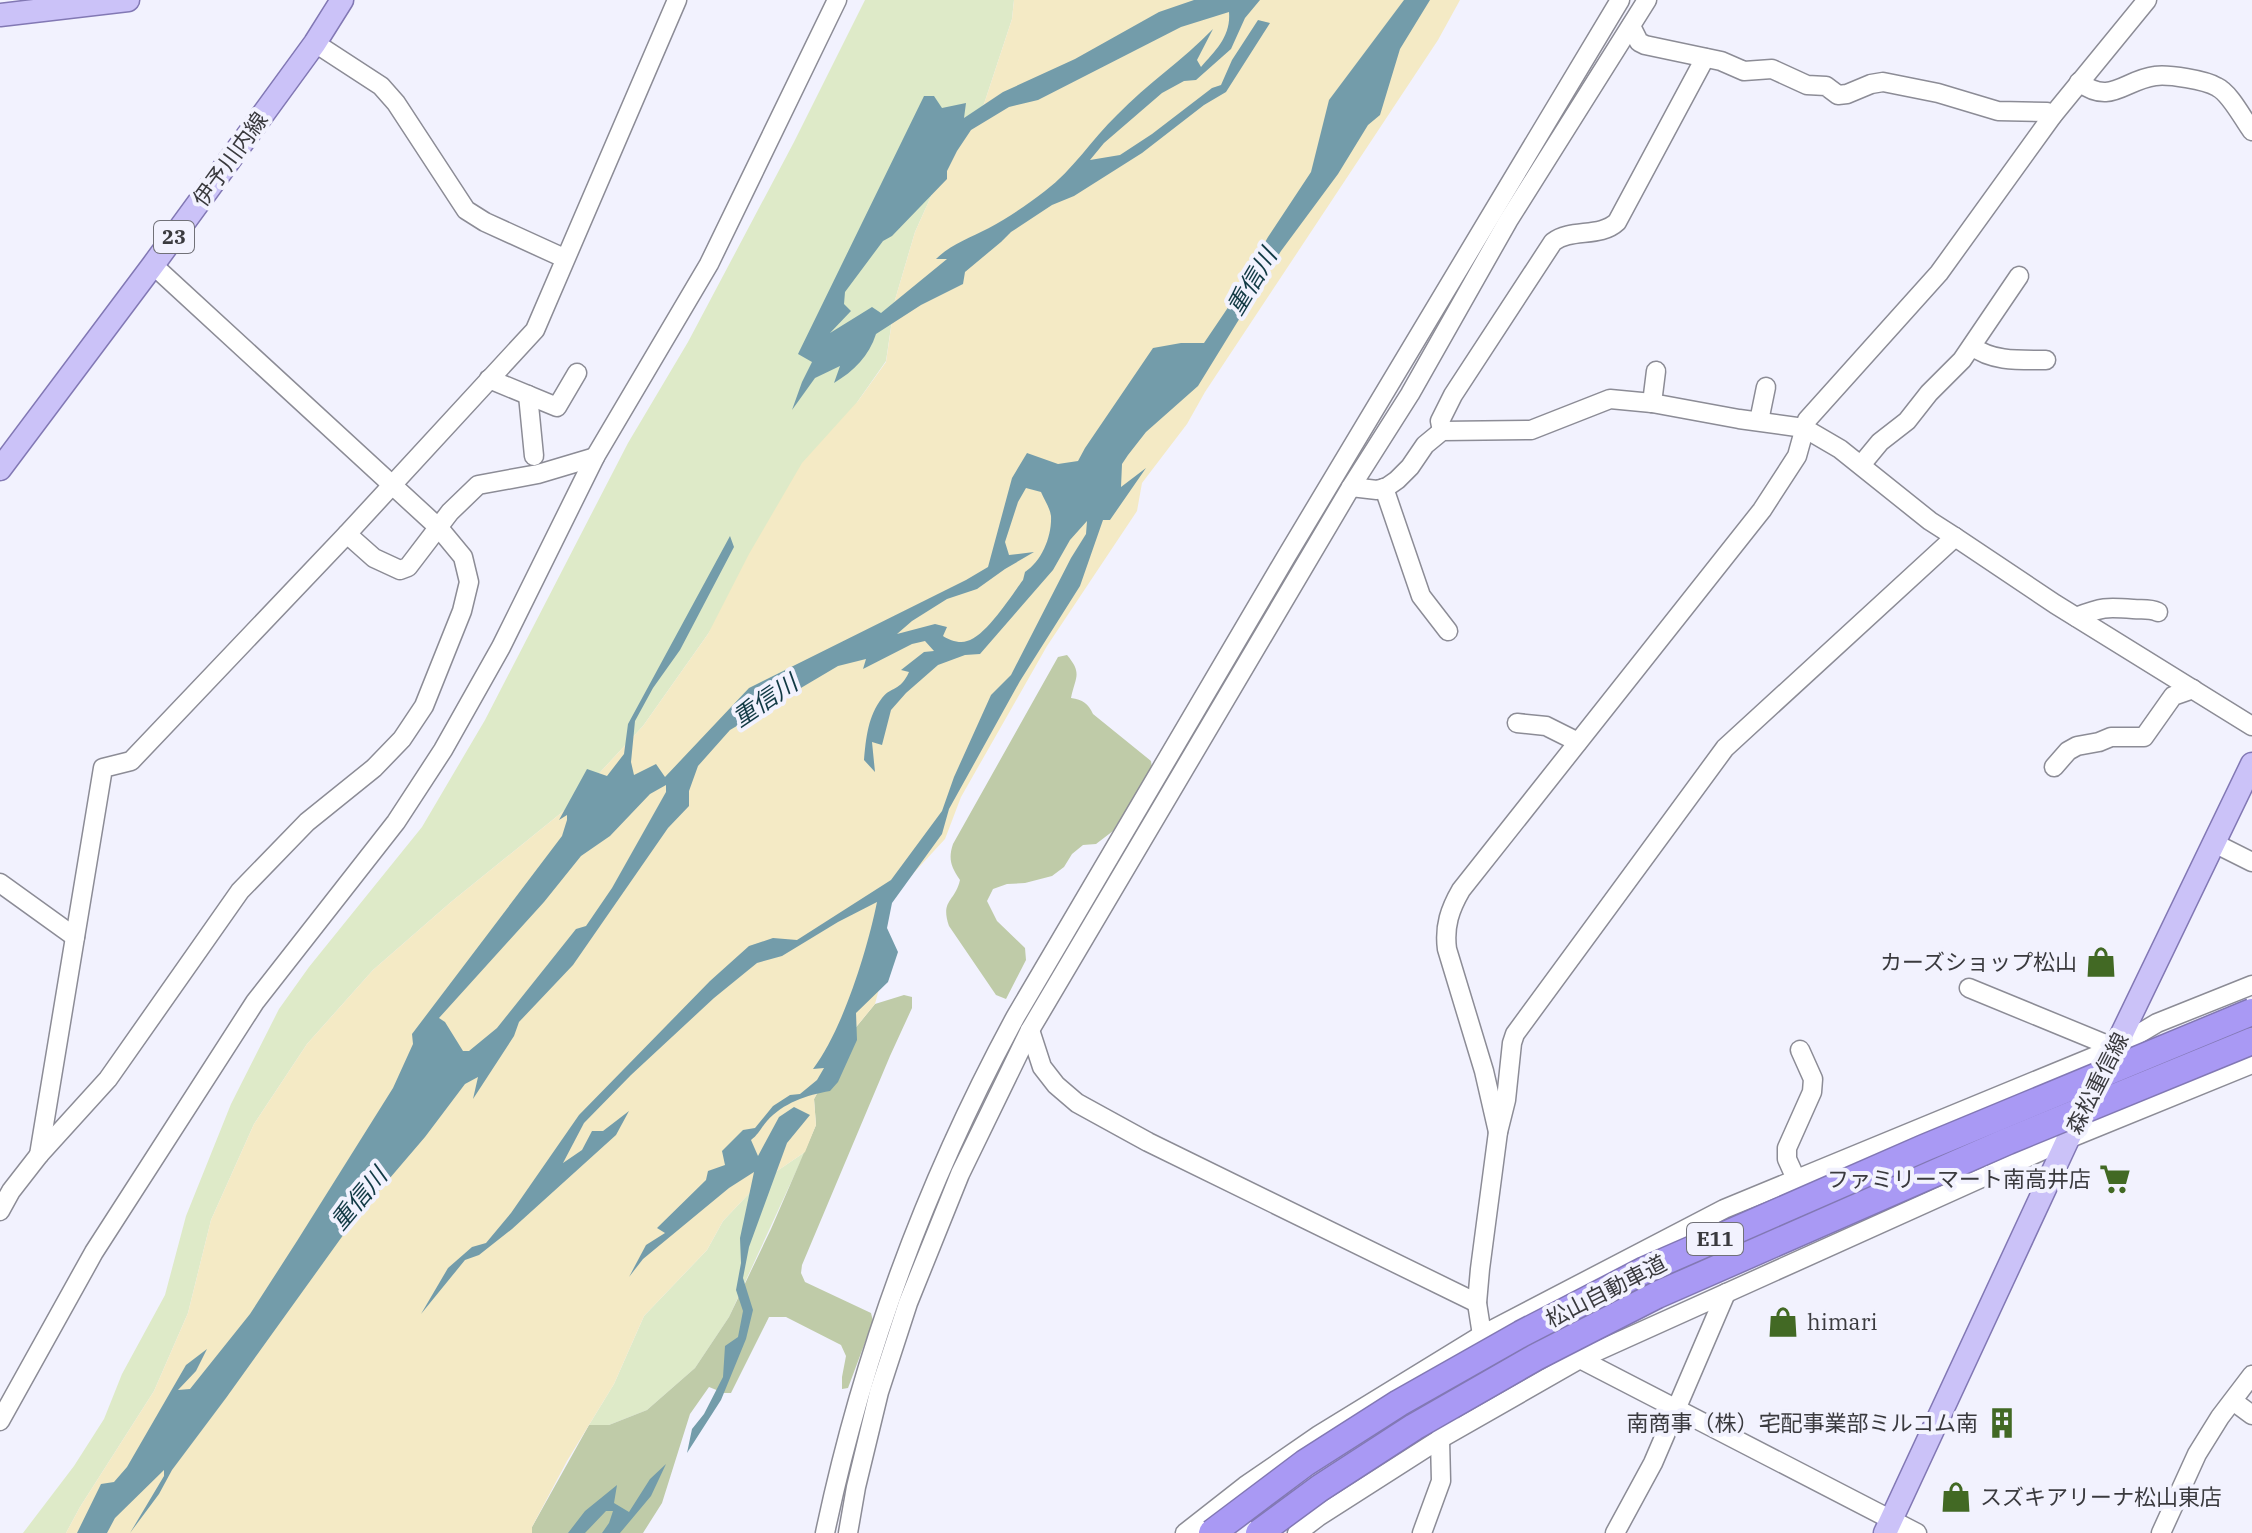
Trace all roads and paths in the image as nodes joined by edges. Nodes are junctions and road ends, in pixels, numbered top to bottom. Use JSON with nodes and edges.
{"nodes":[{"id":1,"x":128,"y":0,"type":"edge"},
{"id":2,"x":342,"y":0,"type":"edge"},
{"id":3,"x":677,"y":0,"type":"edge"},
{"id":4,"x":837,"y":0,"type":"edge"},
{"id":5,"x":1620,"y":0,"type":"edge"},
{"id":6,"x":1647,"y":0,"type":"edge"},
{"id":7,"x":2146,"y":1,"type":"edge"},
{"id":8,"x":0,"y":15,"type":"edge"},
{"id":9,"x":1631,"y":26,"type":"junction"},
{"id":10,"x":315,"y":43,"type":"junction"},
{"id":11,"x":1705,"y":58,"type":"junction"},
{"id":12,"x":2079,"y":82,"type":"junction"},
{"id":13,"x":2053,"y":115,"type":"junction"},
{"id":14,"x":2252,"y":131,"type":"edge"},
{"id":15,"x":564,"y":258,"type":"junction"},
{"id":16,"x":153,"y":265,"type":"junction"},
{"id":17,"x":2019,"y":276,"type":"dead end"},
{"id":18,"x":1972,"y":346,"type":"junction"},
{"id":19,"x":2046,"y":360,"type":"dead end"},
{"id":20,"x":1656,"y":371,"type":"dead end"},
{"id":21,"x":577,"y":373,"type":"dead end"},
{"id":22,"x":489,"y":379,"type":"junction"},
{"id":23,"x":1766,"y":387,"type":"dead end"},
{"id":24,"x":528,"y":395,"type":"junction"},
{"id":25,"x":1652,"y":403,"type":"junction"},
{"id":26,"x":1759,"y":421,"type":"junction"},
{"id":27,"x":1804,"y":428,"type":"junction"},
{"id":28,"x":1442,"y":431,"type":"junction"},
{"id":29,"x":534,"y":456,"type":"dead end"},
{"id":30,"x":595,"y":457,"type":"junction"},
{"id":31,"x":1861,"y":465,"type":"junction"},
{"id":32,"x":0,"y":469,"type":"edge"},
{"id":33,"x":392,"y":484,"type":"junction"},
{"id":34,"x":1351,"y":487,"type":"junction"},
{"id":35,"x":1384,"y":488,"type":"junction"},
{"id":36,"x":439,"y":528,"type":"junction"},
{"id":37,"x":347,"y":534,"type":"junction"},
{"id":38,"x":1955,"y":537,"type":"junction"},
{"id":39,"x":2158,"y":612,"type":"dead end"},
{"id":40,"x":2076,"y":617,"type":"junction"},
{"id":41,"x":1448,"y":631,"type":"dead end"},
{"id":42,"x":2193,"y":689,"type":"junction"},
{"id":43,"x":1517,"y":723,"type":"dead end"},
{"id":44,"x":2252,"y":726,"type":"edge"},
{"id":45,"x":1578,"y":742,"type":"junction"},
{"id":46,"x":2252,"y":764,"type":"edge"},
{"id":47,"x":2054,"y":767,"type":"dead end"},
{"id":48,"x":2214,"y":843,"type":"junction"},
{"id":49,"x":2252,"y":862,"type":"edge"},
{"id":50,"x":0,"y":883,"type":"edge"},
{"id":51,"x":75,"y":937,"type":"junction"},
{"id":52,"x":2252,"y":985,"type":"edge"},
{"id":53,"x":1969,"y":988,"type":"dead end"},
{"id":54,"x":2252,"y":1012,"type":"edge"},
{"id":55,"x":1030,"y":1030,"type":"junction"},
{"id":56,"x":2252,"y":1041,"type":"edge"},
{"id":57,"x":2115,"y":1048,"type":"junction"},
{"id":58,"x":1800,"y":1050,"type":"dead end"},
{"id":59,"x":2252,"y":1064,"type":"edge"},
{"id":60,"x":1498,"y":1132,"type":"junction"},
{"id":61,"x":2068,"y":1139,"type":"junction"},
{"id":62,"x":39,"y":1155,"type":"junction"},
{"id":63,"x":1796,"y":1179,"type":"junction"},
{"id":64,"x":5,"y":1187,"type":"edge"},
{"id":65,"x":0,"y":1211,"type":"edge"},
{"id":66,"x":1726,"y":1293,"type":"junction"},
{"id":67,"x":1477,"y":1303,"type":"junction"},
{"id":68,"x":1482,"y":1335,"type":"junction"},
{"id":69,"x":1580,"y":1359,"type":"junction"},
{"id":70,"x":2252,"y":1375,"type":"edge"},
{"id":71,"x":2233,"y":1401,"type":"junction"},
{"id":72,"x":1676,"y":1409,"type":"junction"},
{"id":73,"x":2252,"y":1415,"type":"edge"},
{"id":74,"x":0,"y":1421,"type":"edge"},
{"id":75,"x":1440,"y":1439,"type":"junction"},
{"id":76,"x":1888,"y":1526,"type":"edge"},
{"id":77,"x":825,"y":1533,"type":"edge"},
{"id":78,"x":848,"y":1533,"type":"edge"},
{"id":79,"x":1185,"y":1533,"type":"edge"},
{"id":80,"x":1212,"y":1533,"type":"edge"},
{"id":81,"x":1259,"y":1533,"type":"edge"},
{"id":82,"x":1297,"y":1533,"type":"edge"},
{"id":83,"x":1422,"y":1533,"type":"edge"},
{"id":84,"x":1615,"y":1533,"type":"edge"},
{"id":85,"x":1917,"y":1533,"type":"edge"},
{"id":86,"x":2161,"y":1533,"type":"edge"}],
"edges":[{"from":1,"to":8,"type":"main road"},
{"from":2,"to":10,"type":"main road","name":"伊予川内線","number":"23"},
{"from":3,"to":15,"type":"street"},
{"from":4,"to":30,"type":"street"},
{"from":5,"to":77,"type":"street"},
{"from":6,"to":9,"type":"street"},
{"from":7,"to":12,"type":"street"},
{"from":9,"to":11,"type":"street"},
{"from":9,"to":34,"type":"street"},
{"from":10,"to":15,"type":"street"},
{"from":10,"to":16,"type":"main road","name":"伊予川内線","number":"23"},
{"from":11,"to":13,"type":"street"},
{"from":11,"to":28,"type":"street"},
{"from":12,"to":13,"type":"street"},
{"from":12,"to":14,"type":"street"},
{"from":13,"to":27,"type":"street"},
{"from":15,"to":22,"type":"street"},
{"from":16,"to":32,"type":"main road","name":"伊予川内線","number":"23"},
{"from":16,"to":33,"type":"street"},
{"from":17,"to":18,"type":"street"},
{"from":18,"to":19,"type":"street"},
{"from":18,"to":31,"type":"street"},
{"from":20,"to":25,"type":"street"},
{"from":21,"to":24,"type":"street"},
{"from":22,"to":24,"type":"street"},
{"from":22,"to":33,"type":"street"},
{"from":23,"to":26,"type":"street"},
{"from":24,"to":29,"type":"street"},
{"from":25,"to":26,"type":"street"},
{"from":25,"to":28,"type":"street"},
{"from":26,"to":27,"type":"street"},
{"from":27,"to":31,"type":"street"},
{"from":27,"to":45,"type":"street"},
{"from":28,"to":35,"type":"street"},
{"from":30,"to":36,"type":"street"},
{"from":30,"to":74,"type":"street"},
{"from":31,"to":38,"type":"street"},
{"from":33,"to":36,"type":"street"},
{"from":33,"to":37,"type":"street"},
{"from":34,"to":35,"type":"street"},
{"from":34,"to":55,"type":"street"},
{"from":35,"to":41,"type":"street"},
{"from":36,"to":37,"type":"street"},
{"from":36,"to":62,"type":"street"},
{"from":37,"to":51,"type":"street"},
{"from":38,"to":40,"type":"street"},
{"from":38,"to":60,"type":"street"},
{"from":39,"to":40,"type":"street"},
{"from":40,"to":42,"type":"street"},
{"from":42,"to":44,"type":"street"},
{"from":42,"to":47,"type":"street"},
{"from":43,"to":45,"type":"street"},
{"from":45,"to":60,"type":"street"},
{"from":46,"to":48,"type":"main road","name":"森松重信線"},
{"from":48,"to":49,"type":"street"},
{"from":48,"to":57,"type":"main road","name":"森松重信線"},
{"from":50,"to":51,"type":"street"},
{"from":51,"to":62,"type":"street"},
{"from":52,"to":57,"type":"street"},
{"from":53,"to":57,"type":"street"},
{"from":54,"to":80,"type":"highway","name":"松山自動車道","number":"E11","bridge":true},
{"from":55,"to":67,"type":"street"},
{"from":55,"to":78,"type":"street"},
{"from":56,"to":81,"type":"highway","name":"松山自動車道","number":"E11","bridge":true},
{"from":57,"to":61,"type":"main road","name":"森松重信線"},
{"from":57,"to":63,"type":"street"},
{"from":58,"to":63,"type":"street"},
{"from":59,"to":61,"type":"street"},
{"from":60,"to":67,"type":"street"},
{"from":61,"to":66,"type":"street"},
{"from":61,"to":76,"type":"main road","name":"森松重信線"},
{"from":62,"to":64,"type":"street"},
{"from":63,"to":68,"type":"street"},
{"from":64,"to":65,"type":"street"},
{"from":66,"to":69,"type":"street"},
{"from":66,"to":72,"type":"street"},
{"from":67,"to":68,"type":"street"},
{"from":68,"to":75,"type":"street"},
{"from":68,"to":79,"type":"street"},
{"from":69,"to":72,"type":"street"},
{"from":69,"to":75,"type":"street"},
{"from":70,"to":71,"type":"street"},
{"from":71,"to":73,"type":"street"},
{"from":71,"to":86,"type":"street"},
{"from":72,"to":76,"type":"street"},
{"from":72,"to":84,"type":"street"},
{"from":75,"to":82,"type":"street"},
{"from":75,"to":83,"type":"street"},
{"from":76,"to":85,"type":"street"}]}
